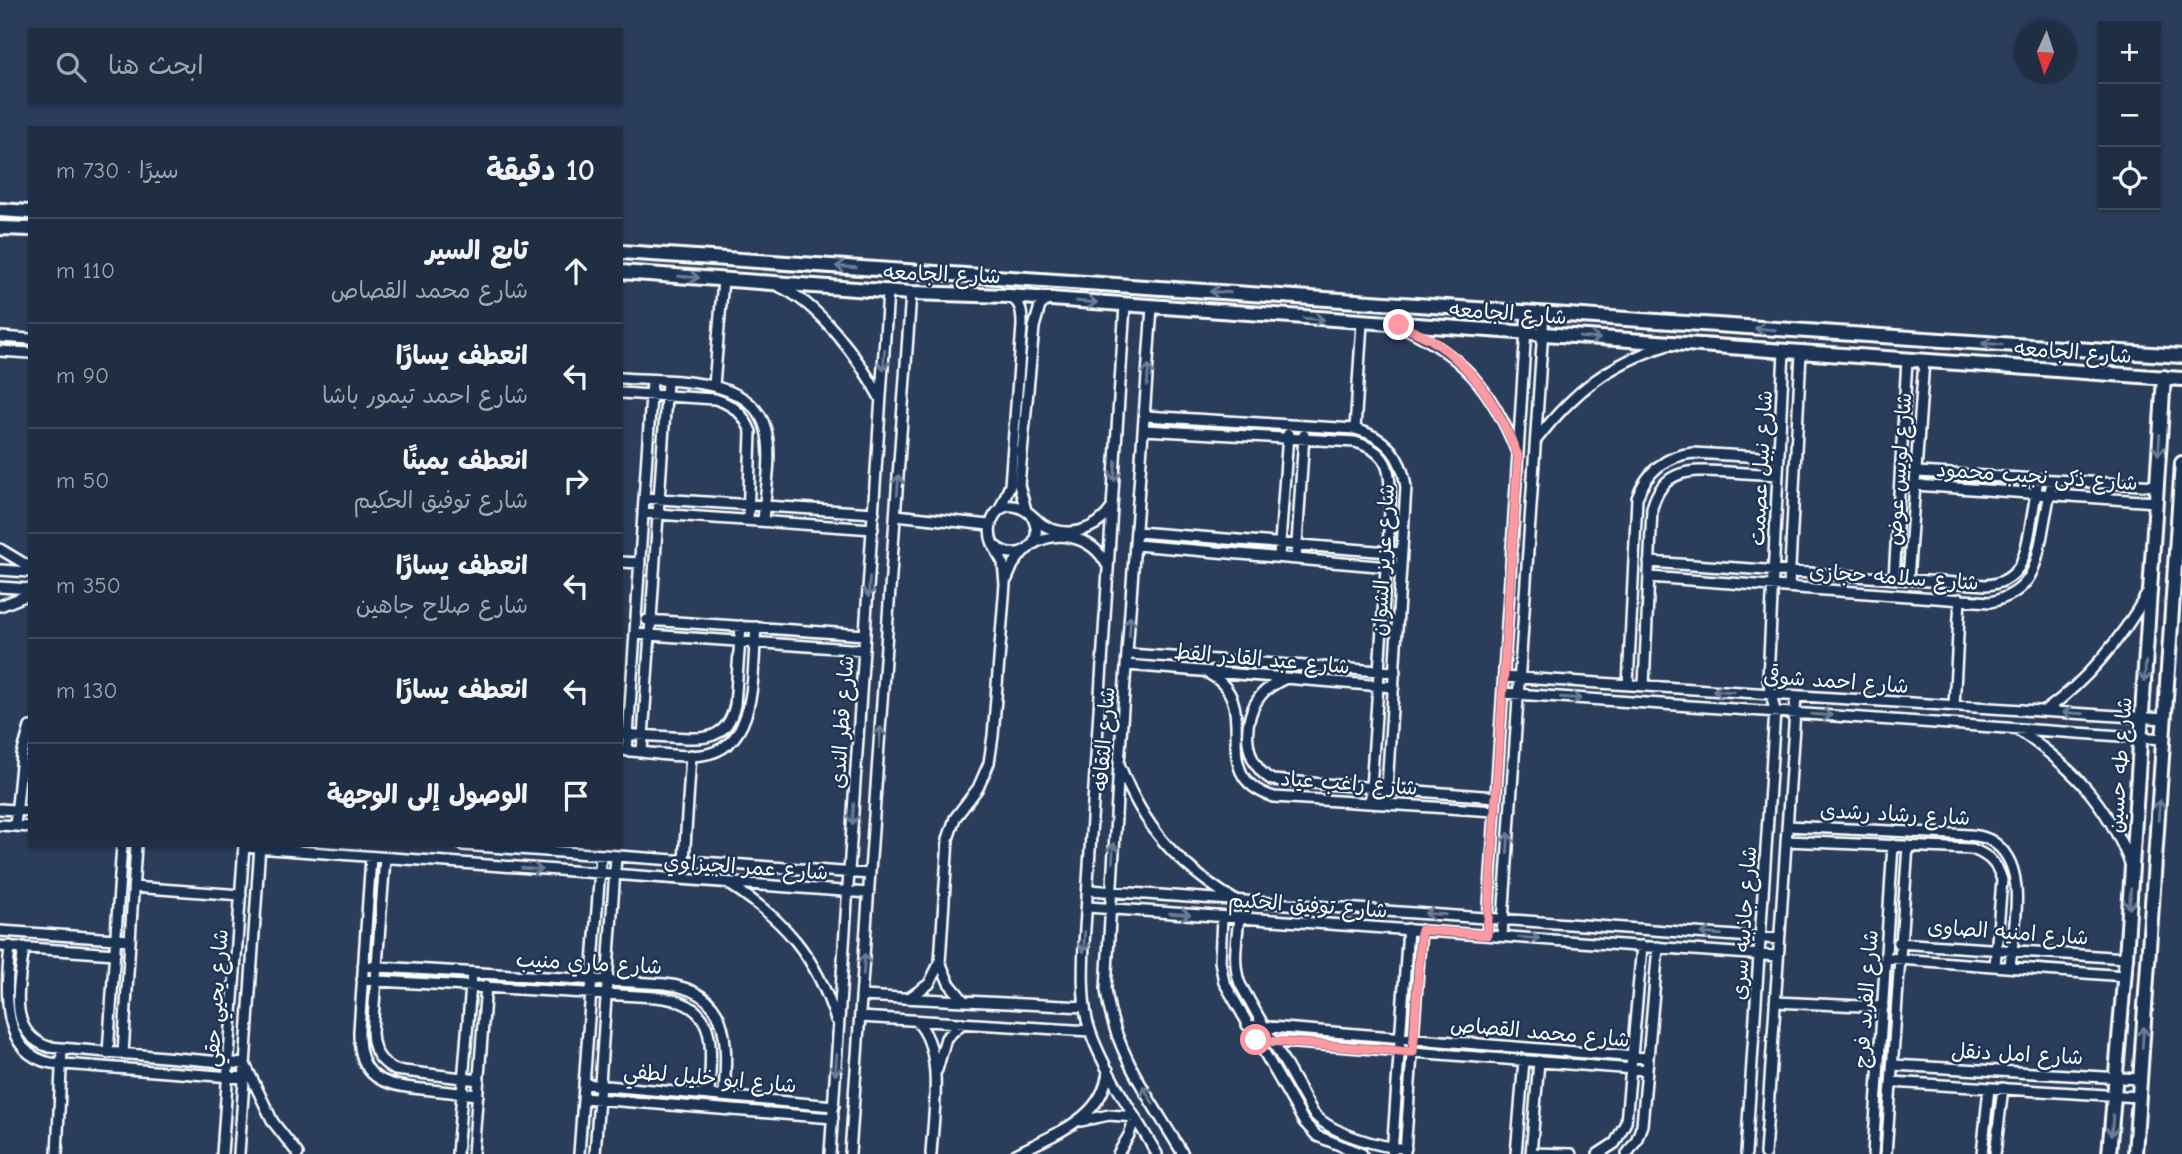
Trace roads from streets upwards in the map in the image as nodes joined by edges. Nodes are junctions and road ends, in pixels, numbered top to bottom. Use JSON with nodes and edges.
{"nodes":[{"id":1,"x":0,"y":210,"type":"edge"},
{"id":2,"x":28,"y":212,"type":"edge"},
{"id":3,"x":0,"y":228,"type":"edge"},
{"id":4,"x":28,"y":229,"type":"edge"},
{"id":5,"x":623,"y":252,"type":"edge"},
{"id":6,"x":623,"y":272,"type":"edge"},
{"id":7,"x":1009,"y":278,"type":"junction"},
{"id":8,"x":723,"y":280,"type":"junction"},
{"id":9,"x":766,"y":283,"type":"junction"},
{"id":10,"x":888,"y":292,"type":"junction"},
{"id":11,"x":911,"y":293,"type":"junction"},
{"id":12,"x":1008,"y":296,"type":"junction"},
{"id":13,"x":1048,"y":299,"type":"junction"},
{"id":14,"x":1125,"y":305,"type":"junction"},
{"id":15,"x":1153,"y":307,"type":"junction"},
{"id":16,"x":1527,"y":313,"type":"junction"},
{"id":17,"x":1544,"y":314,"type":"junction"},
{"id":18,"x":1362,"y":323,"type":"junction"},
{"id":19,"x":1399,"y":325,"type":"junction"},
{"id":20,"x":1525,"y":334,"type":"junction"},
{"id":21,"x":1543,"y":335,"type":"junction"},
{"id":22,"x":0,"y":337,"type":"edge"},
{"id":23,"x":28,"y":339,"type":"edge"},
{"id":24,"x":1672,"y":344,"type":"junction"},
{"id":25,"x":2032,"y":347,"type":"junction"},
{"id":26,"x":0,"y":351,"type":"edge"},
{"id":27,"x":1784,"y":351,"type":"junction"},
{"id":28,"x":28,"y":353,"type":"edge"},
{"id":29,"x":1801,"y":353,"type":"junction"},
{"id":30,"x":2182,"y":356,"type":"edge"},
{"id":31,"x":1907,"y":360,"type":"junction"},
{"id":32,"x":1924,"y":361,"type":"junction"},
{"id":33,"x":2030,"y":368,"type":"junction"},
{"id":34,"x":2164,"y":377,"type":"junction"},
{"id":35,"x":623,"y":379,"type":"edge"},
{"id":36,"x":2182,"y":379,"type":"edge"},
{"id":37,"x":652,"y":381,"type":"junction"},
{"id":38,"x":667,"y":382,"type":"junction"},
{"id":39,"x":714,"y":385,"type":"junction"},
{"id":40,"x":623,"y":393,"type":"edge"},
{"id":41,"x":651,"y":395,"type":"junction"},
{"id":42,"x":666,"y":396,"type":"junction"},
{"id":43,"x":881,"y":400,"type":"junction"},
{"id":44,"x":1145,"y":416,"type":"junction"},
{"id":45,"x":1289,"y":425,"type":"junction"},
{"id":46,"x":1305,"y":426,"type":"junction"},
{"id":47,"x":1355,"y":429,"type":"junction"},
{"id":48,"x":1144,"y":430,"type":"junction"},
{"id":49,"x":1288,"y":438,"type":"junction"},
{"id":50,"x":1304,"y":439,"type":"junction"},
{"id":51,"x":1536,"y":440,"type":"junction"},
{"id":52,"x":1518,"y":456,"type":"junction"},
{"id":53,"x":1779,"y":458,"type":"junction"},
{"id":54,"x":2182,"y":463,"type":"edge"},
{"id":55,"x":1917,"y":472,"type":"junction"},
{"id":56,"x":1778,"y":475,"type":"junction"},
{"id":57,"x":2038,"y":480,"type":"junction"},
{"id":58,"x":2052,"y":481,"type":"junction"},
{"id":59,"x":1916,"y":485,"type":"junction"},
{"id":60,"x":2157,"y":486,"type":"junction"},
{"id":61,"x":2035,"y":493,"type":"junction"},
{"id":62,"x":2049,"y":494,"type":"junction"},
{"id":63,"x":644,"y":498,"type":"junction"},
{"id":64,"x":659,"y":499,"type":"junction"},
{"id":65,"x":2156,"y":502,"type":"junction"},
{"id":66,"x":748,"y":505,"type":"junction"},
{"id":67,"x":764,"y":505,"type":"junction"},
{"id":68,"x":1112,"y":508,"type":"junction"},
{"id":69,"x":999,"y":510,"type":"junction"},
{"id":70,"x":643,"y":513,"type":"junction"},
{"id":71,"x":874,"y":513,"type":"junction"},
{"id":72,"x":1029,"y":513,"type":"junction"},
{"id":73,"x":658,"y":514,"type":"junction"},
{"id":74,"x":896,"y":515,"type":"junction"},
{"id":75,"x":748,"y":520,"type":"junction"},
{"id":76,"x":763,"y":521,"type":"junction"},
{"id":77,"x":989,"y":525,"type":"junction"},
{"id":78,"x":873,"y":529,"type":"junction"},
{"id":79,"x":1137,"y":533,"type":"junction"},
{"id":80,"x":993,"y":544,"type":"junction"},
{"id":81,"x":1280,"y":544,"type":"junction"},
{"id":82,"x":1136,"y":545,"type":"junction"},
{"id":83,"x":1297,"y":545,"type":"junction"},
{"id":84,"x":1028,"y":548,"type":"junction"},
{"id":85,"x":0,"y":549,"type":"edge"},
{"id":86,"x":1388,"y":552,"type":"junction"},
{"id":87,"x":1402,"y":553,"type":"junction"},
{"id":88,"x":1279,"y":557,"type":"junction"},
{"id":89,"x":1296,"y":559,"type":"junction"},
{"id":90,"x":623,"y":562,"type":"edge"},
{"id":91,"x":1649,"y":562,"type":"junction"},
{"id":92,"x":640,"y":563,"type":"junction"},
{"id":93,"x":1387,"y":567,"type":"junction"},
{"id":94,"x":1108,"y":568,"type":"junction"},
{"id":95,"x":1401,"y":568,"type":"junction"},
{"id":96,"x":28,"y":569,"type":"edge"},
{"id":97,"x":0,"y":570,"type":"edge"},
{"id":98,"x":28,"y":570,"type":"edge"},
{"id":99,"x":1774,"y":571,"type":"junction"},
{"id":100,"x":1790,"y":572,"type":"junction"},
{"id":101,"x":1649,"y":577,"type":"junction"},
{"id":102,"x":1874,"y":578,"type":"junction"},
{"id":103,"x":1894,"y":579,"type":"junction"},
{"id":104,"x":1908,"y":580,"type":"junction"},
{"id":105,"x":1006,"y":584,"type":"junction"},
{"id":106,"x":1773,"y":586,"type":"junction"},
{"id":107,"x":0,"y":587,"type":"edge"},
{"id":108,"x":1789,"y":587,"type":"junction"},
{"id":109,"x":2150,"y":587,"type":"junction"},
{"id":110,"x":28,"y":592,"type":"edge"},
{"id":111,"x":28,"y":593,"type":"edge"},
{"id":112,"x":1873,"y":593,"type":"junction"},
{"id":113,"x":1961,"y":599,"type":"junction"},
{"id":114,"x":0,"y":606,"type":"edge"},
{"id":115,"x":636,"y":619,"type":"junction"},
{"id":116,"x":651,"y":620,"type":"junction"},
{"id":117,"x":740,"y":626,"type":"junction"},
{"id":118,"x":756,"y":627,"type":"junction"},
{"id":119,"x":635,"y":634,"type":"junction"},
{"id":120,"x":650,"y":635,"type":"junction"},
{"id":121,"x":865,"y":635,"type":"junction"},
{"id":122,"x":739,"y":641,"type":"junction"},
{"id":123,"x":754,"y":642,"type":"junction"},
{"id":124,"x":864,"y":650,"type":"junction"},
{"id":125,"x":1128,"y":654,"type":"junction"},
{"id":126,"x":1127,"y":666,"type":"junction"},
{"id":127,"x":1380,"y":671,"type":"junction"},
{"id":128,"x":1205,"y":672,"type":"junction"},
{"id":129,"x":1395,"y":672,"type":"junction"},
{"id":130,"x":1504,"y":677,"type":"junction"},
{"id":131,"x":1520,"y":678,"type":"junction"},
{"id":132,"x":1284,"y":679,"type":"junction"},
{"id":133,"x":1628,"y":685,"type":"junction"},
{"id":134,"x":1379,"y":686,"type":"junction"},
{"id":135,"x":1643,"y":686,"type":"junction"},
{"id":136,"x":1394,"y":687,"type":"junction"},
{"id":137,"x":1503,"y":693,"type":"junction"},
{"id":138,"x":1518,"y":694,"type":"junction"},
{"id":139,"x":1771,"y":694,"type":"junction"},
{"id":140,"x":1796,"y":696,"type":"junction"},
{"id":141,"x":1954,"y":706,"type":"junction"},
{"id":142,"x":1775,"y":711,"type":"junction"},
{"id":143,"x":2045,"y":711,"type":"junction"},
{"id":144,"x":1795,"y":713,"type":"junction"},
{"id":145,"x":2142,"y":718,"type":"junction"},
{"id":146,"x":2165,"y":719,"type":"junction"},
{"id":147,"x":2016,"y":728,"type":"junction"},
{"id":148,"x":28,"y":734,"type":"edge"},
{"id":149,"x":625,"y":734,"type":"edge"},
{"id":150,"x":643,"y":735,"type":"junction"},
{"id":151,"x":2141,"y":736,"type":"junction"},
{"id":152,"x":2164,"y":739,"type":"junction"},
{"id":153,"x":624,"y":750,"type":"edge"},
{"id":154,"x":642,"y":752,"type":"junction"},
{"id":155,"x":691,"y":755,"type":"junction"},
{"id":156,"x":1119,"y":764,"type":"junction"},
{"id":157,"x":1371,"y":788,"type":"junction"},
{"id":158,"x":1387,"y":789,"type":"junction"},
{"id":159,"x":1496,"y":797,"type":"junction"},
{"id":160,"x":1370,"y":803,"type":"junction"},
{"id":161,"x":1386,"y":804,"type":"junction"},
{"id":162,"x":0,"y":809,"type":"edge"},
{"id":163,"x":16,"y":810,"type":"junction"},
{"id":164,"x":28,"y":811,"type":"edge"},
{"id":165,"x":1495,"y":811,"type":"junction"},
{"id":166,"x":0,"y":825,"type":"edge"},
{"id":167,"x":15,"y":826,"type":"junction"},
{"id":168,"x":1787,"y":826,"type":"junction"},
{"id":169,"x":28,"y":827,"type":"edge"},
{"id":170,"x":1952,"y":834,"type":"junction"},
{"id":171,"x":1786,"y":841,"type":"junction"},
{"id":172,"x":1893,"y":845,"type":"junction"},
{"id":173,"x":1908,"y":846,"type":"junction"},
{"id":174,"x":122,"y":847,"type":"edge"},
{"id":175,"x":136,"y":847,"type":"edge"},
{"id":176,"x":244,"y":847,"type":"edge"},
{"id":177,"x":260,"y":847,"type":"edge"},
{"id":178,"x":493,"y":847,"type":"edge"},
{"id":179,"x":511,"y":847,"type":"edge"},
{"id":180,"x":1951,"y":848,"type":"junction"},
{"id":181,"x":601,"y":855,"type":"junction"},
{"id":182,"x":616,"y":856,"type":"junction"},
{"id":183,"x":371,"y":857,"type":"junction"},
{"id":184,"x":385,"y":858,"type":"junction"},
{"id":185,"x":684,"y":861,"type":"junction"},
{"id":186,"x":491,"y":866,"type":"junction"},
{"id":187,"x":510,"y":867,"type":"junction"},
{"id":188,"x":2132,"y":870,"type":"junction"},
{"id":189,"x":849,"y":873,"type":"junction"},
{"id":190,"x":599,"y":874,"type":"junction"},
{"id":191,"x":870,"y":874,"type":"junction"},
{"id":192,"x":614,"y":875,"type":"junction"},
{"id":193,"x":728,"y":883,"type":"junction"},
{"id":194,"x":133,"y":887,"type":"junction"},
{"id":195,"x":1089,"y":890,"type":"junction"},
{"id":196,"x":1111,"y":891,"type":"junction"},
{"id":197,"x":848,"y":892,"type":"junction"},
{"id":198,"x":869,"y":894,"type":"junction"},
{"id":199,"x":241,"y":895,"type":"junction"},
{"id":200,"x":1234,"y":900,"type":"junction"},
{"id":201,"x":1088,"y":907,"type":"junction"},
{"id":202,"x":1110,"y":909,"type":"junction"},
{"id":203,"x":1222,"y":917,"type":"junction"},
{"id":204,"x":1240,"y":917,"type":"junction"},
{"id":205,"x":1488,"y":918,"type":"junction"},
{"id":206,"x":1503,"y":919,"type":"junction"},
{"id":207,"x":1408,"y":929,"type":"junction"},
{"id":208,"x":1421,"y":930,"type":"junction"},
{"id":209,"x":0,"y":931,"type":"edge"},
{"id":210,"x":1487,"y":935,"type":"junction"},
{"id":211,"x":1502,"y":936,"type":"junction"},
{"id":212,"x":1761,"y":937,"type":"junction"},
{"id":213,"x":116,"y":939,"type":"junction"},
{"id":214,"x":1779,"y":939,"type":"junction"},
{"id":215,"x":130,"y":940,"type":"junction"},
{"id":216,"x":1887,"y":942,"type":"junction"},
{"id":217,"x":1901,"y":943,"type":"junction"},
{"id":218,"x":5,"y":946,"type":"edge"},
{"id":219,"x":1642,"y":946,"type":"junction"},
{"id":220,"x":24,"y":947,"type":"junction"},
{"id":221,"x":1658,"y":947,"type":"junction"},
{"id":222,"x":1997,"y":949,"type":"junction"},
{"id":223,"x":2011,"y":950,"type":"junction"},
{"id":224,"x":115,"y":954,"type":"junction"},
{"id":225,"x":1760,"y":955,"type":"junction"},
{"id":226,"x":1778,"y":956,"type":"junction"},
{"id":227,"x":1886,"y":958,"type":"junction"},
{"id":228,"x":2126,"y":958,"type":"junction"},
{"id":229,"x":1900,"y":959,"type":"junction"},
{"id":230,"x":940,"y":962,"type":"junction"},
{"id":231,"x":363,"y":966,"type":"junction"},
{"id":232,"x":1995,"y":966,"type":"junction"},
{"id":233,"x":377,"y":967,"type":"junction"},
{"id":234,"x":2010,"y":967,"type":"junction"},
{"id":235,"x":472,"y":973,"type":"junction"},
{"id":236,"x":487,"y":974,"type":"junction"},
{"id":237,"x":2125,"y":976,"type":"junction"},
{"id":238,"x":362,"y":980,"type":"junction"},
{"id":239,"x":376,"y":981,"type":"junction"},
{"id":240,"x":592,"y":981,"type":"junction"},
{"id":241,"x":607,"y":982,"type":"junction"},
{"id":242,"x":471,"y":987,"type":"junction"},
{"id":243,"x":486,"y":988,"type":"junction"},
{"id":244,"x":590,"y":994,"type":"junction"},
{"id":245,"x":606,"y":995,"type":"junction"},
{"id":246,"x":861,"y":996,"type":"junction"},
{"id":247,"x":909,"y":998,"type":"junction"},
{"id":248,"x":964,"y":1001,"type":"junction"},
{"id":249,"x":1775,"y":1002,"type":"junction"},
{"id":250,"x":1085,"y":1007,"type":"junction"},
{"id":251,"x":1883,"y":1007,"type":"junction"},
{"id":252,"x":860,"y":1017,"type":"junction"},
{"id":253,"x":915,"y":1020,"type":"junction"},
{"id":254,"x":963,"y":1023,"type":"junction"},
{"id":255,"x":1247,"y":1025,"type":"junction"},
{"id":256,"x":1263,"y":1026,"type":"junction"},
{"id":257,"x":839,"y":1028,"type":"junction"},
{"id":258,"x":1090,"y":1031,"type":"junction"},
{"id":259,"x":1400,"y":1037,"type":"junction"},
{"id":260,"x":1414,"y":1038,"type":"junction"},
{"id":261,"x":1256,"y":1040,"type":"junction"},
{"id":262,"x":1272,"y":1041,"type":"junction"},
{"id":263,"x":62,"y":1049,"type":"junction"},
{"id":264,"x":1399,"y":1051,"type":"junction"},
{"id":265,"x":1413,"y":1052,"type":"junction"},
{"id":266,"x":108,"y":1053,"type":"junction"},
{"id":267,"x":123,"y":1054,"type":"junction"},
{"id":268,"x":1632,"y":1057,"type":"junction"},
{"id":269,"x":1648,"y":1058,"type":"junction"},
{"id":270,"x":1524,"y":1060,"type":"junction"},
{"id":271,"x":1753,"y":1060,"type":"junction"},
{"id":272,"x":1539,"y":1061,"type":"junction"},
{"id":273,"x":229,"y":1062,"type":"junction"},
{"id":274,"x":1771,"y":1062,"type":"junction"},
{"id":275,"x":62,"y":1063,"type":"junction"},
{"id":276,"x":245,"y":1064,"type":"junction"},
{"id":277,"x":1892,"y":1065,"type":"junction"},
{"id":278,"x":1631,"y":1068,"type":"junction"},
{"id":279,"x":1108,"y":1069,"type":"junction"},
{"id":280,"x":1647,"y":1070,"type":"junction"},
{"id":281,"x":2114,"y":1076,"type":"junction"},
{"id":282,"x":228,"y":1077,"type":"junction"},
{"id":283,"x":244,"y":1078,"type":"junction"},
{"id":284,"x":463,"y":1078,"type":"junction"},
{"id":285,"x":2140,"y":1079,"type":"junction"},
{"id":286,"x":479,"y":1080,"type":"junction"},
{"id":287,"x":935,"y":1082,"type":"junction"},
{"id":288,"x":1891,"y":1082,"type":"junction"},
{"id":289,"x":584,"y":1084,"type":"junction"},
{"id":290,"x":599,"y":1086,"type":"junction"},
{"id":291,"x":1989,"y":1087,"type":"junction"},
{"id":292,"x":2003,"y":1088,"type":"junction"},
{"id":293,"x":462,"y":1093,"type":"junction"},
{"id":294,"x":478,"y":1095,"type":"junction"},
{"id":295,"x":709,"y":1095,"type":"junction"},
{"id":296,"x":2114,"y":1095,"type":"junction"},
{"id":297,"x":724,"y":1096,"type":"junction"},
{"id":298,"x":2139,"y":1097,"type":"junction"},
{"id":299,"x":583,"y":1098,"type":"junction"},
{"id":300,"x":598,"y":1099,"type":"junction"},
{"id":301,"x":834,"y":1106,"type":"junction"},
{"id":302,"x":1135,"y":1117,"type":"junction"},
{"id":303,"x":833,"y":1118,"type":"junction"},
{"id":304,"x":1073,"y":1124,"type":"junction"},
{"id":305,"x":1392,"y":1151,"type":"edge"},
{"id":306,"x":1405,"y":1151,"type":"edge"},
{"id":307,"x":1021,"y":1152,"type":"edge"},
{"id":308,"x":1531,"y":1153,"type":"edge"},
{"id":309,"x":1604,"y":1153,"type":"edge"},
{"id":310,"x":57,"y":1154,"type":"edge"},
{"id":311,"x":222,"y":1154,"type":"edge"},
{"id":312,"x":239,"y":1154,"type":"edge"},
{"id":313,"x":298,"y":1154,"type":"edge"},
{"id":314,"x":457,"y":1154,"type":"edge"},
{"id":315,"x":473,"y":1154,"type":"edge"},
{"id":316,"x":579,"y":1154,"type":"edge"},
{"id":317,"x":595,"y":1154,"type":"edge"},
{"id":318,"x":830,"y":1154,"type":"edge"},
{"id":319,"x":850,"y":1154,"type":"edge"},
{"id":320,"x":931,"y":1154,"type":"edge"},
{"id":321,"x":1118,"y":1154,"type":"edge"},
{"id":322,"x":1157,"y":1154,"type":"edge"},
{"id":323,"x":1183,"y":1154,"type":"edge"},
{"id":324,"x":1362,"y":1154,"type":"edge"},
{"id":325,"x":1516,"y":1154,"type":"edge"},
{"id":326,"x":1571,"y":1154,"type":"edge"},
{"id":327,"x":1627,"y":1154,"type":"edge"},
{"id":328,"x":1746,"y":1154,"type":"edge"},
{"id":329,"x":1765,"y":1154,"type":"edge"},
{"id":330,"x":1873,"y":1154,"type":"edge"},
{"id":331,"x":1886,"y":1154,"type":"edge"},
{"id":332,"x":1982,"y":1154,"type":"edge"},
{"id":333,"x":1995,"y":1154,"type":"edge"},
{"id":334,"x":2109,"y":1154,"type":"edge"},
{"id":335,"x":2135,"y":1154,"type":"edge"}],
"edges":[{"from":1,"to":2,"type":"street"},
{"from":3,"to":4,"type":"street"},
{"from":7,"to":5,"type":"street","name":"شارع الجامعه","one_way":true},
{"from":6,"to":8,"type":"street","name":"شارع الجامعه","one_way":true},
{"from":7,"to":12,"type":"street"},
{"from":16,"to":7,"type":"street","name":"شارع الجامعه","one_way":true},
{"from":8,"to":9,"type":"street","name":"شارع الجامعه"},
{"from":8,"to":39,"type":"street"},
{"from":9,"to":10,"type":"street","name":"شارع الجامعه"},
{"from":9,"to":43,"type":"street"},
{"from":10,"to":11,"type":"street","name":"شارع الجامعه"},
{"from":10,"to":43,"type":"street","name":"شارع قطر الندى","one_way":true},
{"from":11,"to":12,"type":"street","name":"شارع الجامعه"},
{"from":74,"to":11,"type":"street","name":"شارع قطر الندى","one_way":true},
{"from":12,"to":13,"type":"street","name":"شارع الجامعه"},
{"from":12,"to":69,"type":"street"},
{"from":13,"to":14,"type":"street","name":"شارع الجامعه","one_way":true},
{"from":13,"to":72,"type":"street"},
{"from":14,"to":15,"type":"street","name":"شارع الجامعه"},
{"from":14,"to":68,"type":"street","name":"شارع الثقافه","one_way":true},
{"from":15,"to":18,"type":"street","name":"شارع الجامعه","one_way":true},
{"from":44,"to":15,"type":"street","name":"شارع الثقافه","one_way":true},
{"from":16,"to":17,"type":"street","name":"شارع الجامعه"},
{"from":16,"to":20,"type":"street"},
{"from":17,"to":21,"type":"street"},
{"from":25,"to":17,"type":"street","name":"شارع الجامعه","one_way":true},
{"from":18,"to":19,"type":"street","name":"شارع الجامعه"},
{"from":18,"to":47,"type":"street"},
{"from":19,"to":20,"type":"street","name":"شارع الجامعه"},
{"from":19,"to":52,"type":"street"},
{"from":20,"to":21,"type":"street","name":"شارع الجامعه"},
{"from":20,"to":52,"type":"street"},
{"from":21,"to":24,"type":"street","name":"شارع الجامعه","one_way":true},
{"from":21,"to":51,"type":"street"},
{"from":22,"to":23,"type":"street"},
{"from":24,"to":27,"type":"street","name":"شارع الجامعه"},
{"from":24,"to":51,"type":"street"},
{"from":25,"to":30,"type":"street","name":"شارع الجامعه"},
{"from":25,"to":33,"type":"street"},
{"from":26,"to":28,"type":"street"},
{"from":27,"to":29,"type":"street","name":"شارع الجامعه"},
{"from":27,"to":53,"type":"street","name":"شارع نبيل عصمت"},
{"from":29,"to":31,"type":"street","name":"شارع الجامعه"},
{"from":29,"to":100,"type":"street","name":"شارع نبيل عصمت"},
{"from":31,"to":32,"type":"street","name":"شارع الجامعه"},
{"from":31,"to":103,"type":"street","name":"شارع لويس عوض"},
{"from":32,"to":33,"type":"street","name":"شارع الجامعه"},
{"from":32,"to":55,"type":"street","name":"شارع لويس عوض"},
{"from":33,"to":34,"type":"street","name":"شارع الجامعه"},
{"from":34,"to":36,"type":"street","name":"شارع الجامعه"},
{"from":34,"to":60,"type":"street","name":"شارع طه حسين","one_way":true},
{"from":35,"to":37,"type":"street"},
{"from":37,"to":38,"type":"street"},
{"from":37,"to":41,"type":"street"},
{"from":38,"to":39,"type":"street"},
{"from":38,"to":42,"type":"street"},
{"from":39,"to":67,"type":"street"},
{"from":40,"to":41,"type":"street"},
{"from":41,"to":42,"type":"street"},
{"from":41,"to":63,"type":"street"},
{"from":42,"to":64,"type":"street"},
{"from":42,"to":66,"type":"street"},
{"from":43,"to":71,"type":"street","name":"شارع قطر الندى"},
{"from":44,"to":45,"type":"street","name":"شارع عزيز الشوان"},
{"from":44,"to":48,"type":"street","name":"شارع الثقافه"},
{"from":45,"to":46,"type":"street","name":"شارع عزيز الشوان"},
{"from":45,"to":49,"type":"street"},
{"from":46,"to":47,"type":"street","name":"شارع عزيز الشوان"},
{"from":46,"to":50,"type":"street"},
{"from":47,"to":87,"type":"street","name":"شارع عزيز الشوان"},
{"from":48,"to":49,"type":"street","name":"شارع عزيز الشوان"},
{"from":48,"to":79,"type":"street","name":"شارع الثقافه"},
{"from":49,"to":50,"type":"street","name":"شارع عزيز الشوان"},
{"from":49,"to":81,"type":"street"},
{"from":50,"to":83,"type":"street"},
{"from":50,"to":86,"type":"street","name":"شارع عزيز الشوان"},
{"from":51,"to":131,"type":"street"},
{"from":52,"to":130,"type":"street"},
{"from":53,"to":56,"type":"street","name":"شارع نبيل عصمت"},
{"from":53,"to":133,"type":"street"},
{"from":54,"to":146,"type":"street","name":"شارع طه حسين"},
{"from":55,"to":57,"type":"street","name":"شارع ذكى نجيب محمود"},
{"from":55,"to":59,"type":"street","name":"شارع لويس عوض"},
{"from":56,"to":91,"type":"street"},
{"from":56,"to":99,"type":"street","name":"شارع نبيل عصمت"},
{"from":57,"to":58,"type":"street","name":"شارع ذكى نجيب محمود"},
{"from":57,"to":61,"type":"street","name":"شارع سلامه حجازى"},
{"from":58,"to":60,"type":"street","name":"شارع ذكى نجيب محمود"},
{"from":58,"to":62,"type":"street","name":"شارع سلامه حجازى"},
{"from":59,"to":61,"type":"street","name":"شارع ذكى نجيب محمود"},
{"from":59,"to":104,"type":"street","name":"شارع لويس عوض"},
{"from":60,"to":65,"type":"street","name":"شارع طه حسين"},
{"from":61,"to":62,"type":"street","name":"شارع ذكى نجيب محمود"},
{"from":61,"to":104,"type":"street","name":"شارع سلامه حجازى"},
{"from":62,"to":65,"type":"street","name":"شارع ذكى نجيب محمود"},
{"from":62,"to":113,"type":"street","name":"شارع سلامه حجازى"},
{"from":63,"to":64,"type":"street"},
{"from":63,"to":70,"type":"street"},
{"from":64,"to":66,"type":"street"},
{"from":64,"to":73,"type":"street"},
{"from":65,"to":109,"type":"street","name":"شارع طه حسين"},
{"from":66,"to":67,"type":"street"},
{"from":66,"to":75,"type":"street"},
{"from":67,"to":71,"type":"street"},
{"from":67,"to":76,"type":"street"},
{"from":68,"to":72,"type":"street"},
{"from":68,"to":94,"type":"street","name":"شارع الثقافه"},
{"from":69,"to":72,"type":"street"},
{"from":69,"to":77,"type":"street"},
{"from":70,"to":73,"type":"street"},
{"from":70,"to":92,"type":"street"},
{"from":71,"to":78,"type":"street","name":"شارع قطر الندى"},
{"from":72,"to":84,"type":"street"},
{"from":73,"to":75,"type":"street"},
{"from":73,"to":116,"type":"street"},
{"from":74,"to":77,"type":"street"},
{"from":191,"to":74,"type":"street","name":"شارع قطر الندى","one_way":true},
{"from":75,"to":76,"type":"street"},
{"from":76,"to":78,"type":"street"},
{"from":77,"to":80,"type":"street"},
{"from":78,"to":121,"type":"street","name":"شارع قطر الندى","one_way":true},
{"from":79,"to":81,"type":"street"},
{"from":79,"to":82,"type":"street","name":"شارع الثقافه"},
{"from":80,"to":84,"type":"street"},
{"from":80,"to":105,"type":"street"},
{"from":81,"to":83,"type":"street"},
{"from":81,"to":88,"type":"street"},
{"from":82,"to":88,"type":"street"},
{"from":125,"to":82,"type":"street","name":"شارع الثقافه","one_way":true},
{"from":83,"to":86,"type":"street"},
{"from":83,"to":89,"type":"street"},
{"from":84,"to":94,"type":"street"},
{"from":84,"to":105,"type":"street"},
{"from":85,"to":96,"type":"street"},
{"from":86,"to":87,"type":"street"},
{"from":86,"to":93,"type":"street","name":"شارع عزيز الشوان"},
{"from":87,"to":95,"type":"street","name":"شارع عزيز الشوان"},
{"from":88,"to":89,"type":"street"},
{"from":89,"to":93,"type":"street"},
{"from":90,"to":92,"type":"street"},
{"from":91,"to":99,"type":"street","name":"شارع سلامه حجازى"},
{"from":91,"to":101,"type":"street"},
{"from":92,"to":115,"type":"street"},
{"from":93,"to":95,"type":"street"},
{"from":93,"to":127,"type":"street","name":"شارع عزيز الشوان"},
{"from":94,"to":195,"type":"street","name":"شارع الثقافه"},
{"from":95,"to":129,"type":"street","name":"شارع عزيز الشوان"},
{"from":97,"to":98,"type":"street"},
{"from":99,"to":100,"type":"street","name":"شارع سلامه حجازى"},
{"from":99,"to":106,"type":"street","name":"شارع نبيل عصمت"},
{"from":100,"to":102,"type":"street","name":"شارع سلامه حجازى"},
{"from":100,"to":108,"type":"street","name":"شارع نبيل عصمت"},
{"from":101,"to":106,"type":"street","name":"شارع سلامه حجازى"},
{"from":101,"to":135,"type":"street"},
{"from":102,"to":103,"type":"street","name":"شارع سلامه حجازى"},
{"from":102,"to":112,"type":"street"},
{"from":103,"to":104,"type":"street","name":"شارع سلامه حجازى"},
{"from":105,"to":230,"type":"street"},
{"from":106,"to":108,"type":"street","name":"شارع سلامه حجازى"},
{"from":106,"to":139,"type":"street","name":"شارع نبيل عصمت"},
{"from":107,"to":110,"type":"street"},
{"from":108,"to":112,"type":"street","name":"شارع سلامه حجازى"},
{"from":109,"to":143,"type":"street"},
{"from":109,"to":145,"type":"street","name":"شارع طه حسين","one_way":true},
{"from":111,"to":114,"type":"street"},
{"from":112,"to":113,"type":"street","name":"شارع سلامه حجازى"},
{"from":113,"to":141,"type":"street"},
{"from":115,"to":116,"type":"street"},
{"from":115,"to":119,"type":"street"},
{"from":116,"to":117,"type":"street"},
{"from":116,"to":120,"type":"street"},
{"from":117,"to":118,"type":"street"},
{"from":117,"to":122,"type":"street"},
{"from":118,"to":121,"type":"street"},
{"from":118,"to":123,"type":"street"},
{"from":119,"to":120,"type":"street"},
{"from":119,"to":149,"type":"street"},
{"from":120,"to":122,"type":"street"},
{"from":120,"to":150,"type":"street"},
{"from":121,"to":124,"type":"street","name":"شارع قطر الندى"},
{"from":122,"to":123,"type":"street"},
{"from":122,"to":150,"type":"street"},
{"from":123,"to":124,"type":"street"},
{"from":123,"to":155,"type":"street"},
{"from":124,"to":189,"type":"street","name":"شارع قطر الندى","one_way":true},
{"from":125,"to":126,"type":"street","name":"شارع الثقافه"},
{"from":125,"to":127,"type":"street","name":"شارع عبد القادر القط"},
{"from":126,"to":128,"type":"street","name":"شارع عبد القادر القط"},
{"from":126,"to":156,"type":"street","name":"شارع الثقافه"},
{"from":127,"to":129,"type":"street","name":"شارع عبد القادر القط"},
{"from":127,"to":134,"type":"street","name":"شارع عزيز الشوان"},
{"from":128,"to":132,"type":"street","name":"شارع عبد القادر القط"},
{"from":128,"to":160,"type":"street","name":"شارع راغب عياد"},
{"from":129,"to":136,"type":"street","name":"شارع عزيز الشوان"},
{"from":130,"to":131,"type":"street","name":"شارع احمد شوقى"},
{"from":130,"to":137,"type":"street"},
{"from":131,"to":133,"type":"street","name":"شارع احمد شوقى"},
{"from":131,"to":138,"type":"street"},
{"from":132,"to":134,"type":"street","name":"شارع عبد القادر القط"},
{"from":132,"to":157,"type":"street","name":"شارع راغب عياد"},
{"from":133,"to":135,"type":"street","name":"شارع احمد شوقى"},
{"from":134,"to":136,"type":"street","name":"شارع عبد القادر القط"},
{"from":134,"to":157,"type":"street","name":"شارع عزيز الشوان"},
{"from":139,"to":135,"type":"street","name":"شارع احمد شوقى","one_way":true},
{"from":136,"to":158,"type":"street","name":"شارع عزيز الشوان"},
{"from":137,"to":138,"type":"street","name":"شارع احمد شوقى"},
{"from":137,"to":159,"type":"street"},
{"from":138,"to":142,"type":"street","name":"شارع احمد شوقى","one_way":true},
{"from":206,"to":138,"type":"street","one_way":true},
{"from":139,"to":140,"type":"street","name":"شارع احمد شوقى"},
{"from":139,"to":142,"type":"street","name":"شارع جاذبيه سرى"},
{"from":140,"to":141,"type":"street","name":"شارع احمد شوقى"},
{"from":140,"to":144,"type":"street","name":"شارع جاذبيه سرى"},
{"from":141,"to":143,"type":"street","name":"شارع احمد شوقى"},
{"from":142,"to":144,"type":"street","name":"شارع احمد شوقى"},
{"from":142,"to":212,"type":"street","name":"شارع جاذبيه سرى"},
{"from":145,"to":143,"type":"street","name":"شارع احمد شوقى","one_way":true},
{"from":144,"to":147,"type":"street","name":"شارع احمد شوقى","one_way":true},
{"from":144,"to":168,"type":"street","name":"شارع جاذبيه سرى"},
{"from":145,"to":146,"type":"street","name":"شارع احمد شوقى"},
{"from":145,"to":151,"type":"street","name":"شارع طه حسين"},
{"from":146,"to":152,"type":"street","name":"شارع طه حسين"},
{"from":147,"to":151,"type":"street","name":"شارع احمد شوقى"},
{"from":147,"to":188,"type":"street"},
{"from":148,"to":163,"type":"street"},
{"from":149,"to":150,"type":"street"},
{"from":149,"to":153,"type":"street"},
{"from":150,"to":154,"type":"street"},
{"from":151,"to":152,"type":"street","name":"شارع احمد شوقى"},
{"from":151,"to":188,"type":"street","name":"شارع طه حسين"},
{"from":285,"to":152,"type":"street","name":"شارع طه حسين","one_way":true},
{"from":153,"to":154,"type":"street"},
{"from":154,"to":155,"type":"street"},
{"from":155,"to":185,"type":"street"},
{"from":196,"to":156,"type":"street","name":"شارع الثقافه","one_way":true},
{"from":156,"to":200,"type":"street"},
{"from":157,"to":158,"type":"street","name":"شارع راغب عياد"},
{"from":157,"to":160,"type":"street","name":"شارع عزيز الشوان"},
{"from":158,"to":159,"type":"street","name":"شارع راغب عياد"},
{"from":158,"to":161,"type":"street","name":"شارع عزيز الشوان"},
{"from":159,"to":165,"type":"street"},
{"from":160,"to":161,"type":"street","name":"شارع راغب عياد"},
{"from":161,"to":165,"type":"street","name":"شارع راغب عياد"},
{"from":162,"to":163,"type":"street"},
{"from":163,"to":164,"type":"street"},
{"from":163,"to":167,"type":"street"},
{"from":165,"to":205,"type":"street"},
{"from":166,"to":167,"type":"street"},
{"from":167,"to":169,"type":"street"},
{"from":168,"to":170,"type":"street","name":"شارع رشاد رشدى"},
{"from":168,"to":171,"type":"street","name":"شارع جاذبيه سرى"},
{"from":170,"to":180,"type":"street"},
{"from":170,"to":223,"type":"street","name":"شارع رشاد رشدى"},
{"from":171,"to":172,"type":"street","name":"شارع رشاد رشدى"},
{"from":171,"to":214,"type":"street","name":"شارع جاذبيه سرى"},
{"from":172,"to":173,"type":"street","name":"شارع رشاد رشدى"},
{"from":172,"to":216,"type":"street","name":"شارع الفريد فرج"},
{"from":173,"to":180,"type":"street","name":"شارع رشاد رشدى"},
{"from":173,"to":217,"type":"street","name":"شارع الفريد فرج"},
{"from":174,"to":213,"type":"street"},
{"from":175,"to":194,"type":"street"},
{"from":176,"to":199,"type":"street","name":"شارع يحيي حقي"},
{"from":177,"to":183,"type":"street","name":"شارع عمر الجيزاوي"},
{"from":177,"to":276,"type":"street","name":"شارع يحيي حقي"},
{"from":178,"to":186,"type":"street"},
{"from":179,"to":181,"type":"street","name":"شارع عمر الجيزاوي"},
{"from":179,"to":187,"type":"street"},
{"from":180,"to":222,"type":"street","name":"شارع رشاد رشدى"},
{"from":181,"to":182,"type":"street","name":"شارع عمر الجيزاوي"},
{"from":181,"to":190,"type":"street"},
{"from":182,"to":185,"type":"street","name":"شارع عمر الجيزاوي"},
{"from":182,"to":192,"type":"street"},
{"from":183,"to":184,"type":"street","name":"شارع عمر الجيزاوي"},
{"from":183,"to":231,"type":"street"},
{"from":184,"to":186,"type":"street","name":"شارع عمر الجيزاوي"},
{"from":184,"to":233,"type":"street"},
{"from":185,"to":189,"type":"street","name":"شارع عمر الجيزاوي"},
{"from":186,"to":187,"type":"street","name":"شارع عمر الجيزاوي"},
{"from":187,"to":190,"type":"street","name":"شارع عمر الجيزاوي","one_way":true},
{"from":188,"to":228,"type":"street","name":"شارع طه حسين","one_way":true},
{"from":189,"to":191,"type":"street","name":"شارع عمر الجيزاوي"},
{"from":189,"to":197,"type":"street","name":"شارع قطر الندى"},
{"from":190,"to":192,"type":"street","name":"شارع عمر الجيزاوي"},
{"from":190,"to":240,"type":"street"},
{"from":191,"to":198,"type":"street","name":"شارع قطر الندى"},
{"from":192,"to":193,"type":"street","name":"شارع عمر الجيزاوي"},
{"from":192,"to":241,"type":"street"},
{"from":193,"to":197,"type":"street","name":"شارع عمر الجيزاوي"},
{"from":193,"to":257,"type":"street"},
{"from":194,"to":199,"type":"street"},
{"from":194,"to":215,"type":"street"},
{"from":195,"to":196,"type":"street","name":"شارع توفيق الحكيم"},
{"from":195,"to":201,"type":"street","name":"شارع الثقافه"},
{"from":196,"to":200,"type":"street","name":"شارع توفيق الحكيم"},
{"from":196,"to":202,"type":"street","name":"شارع الثقافه"},
{"from":197,"to":198,"type":"street","name":"شارع عمر الجيزاوي"},
{"from":197,"to":257,"type":"street","name":"شارع قطر الندى"},
{"from":246,"to":198,"type":"street","name":"شارع قطر الندى","one_way":true},
{"from":199,"to":273,"type":"street","name":"شارع يحيي حقي"},
{"from":205,"to":200,"type":"street","name":"شارع توفيق الحكيم","one_way":true},
{"from":201,"to":202,"type":"street","name":"شارع توفيق الحكيم"},
{"from":201,"to":250,"type":"street","name":"شارع الثقافه","one_way":true},
{"from":202,"to":203,"type":"street","name":"شارع توفيق الحكيم","one_way":true},
{"from":323,"to":202,"type":"street","name":"شارع الثقافه","one_way":true},
{"from":203,"to":204,"type":"street","name":"شارع توفيق الحكيم"},
{"from":203,"to":255,"type":"street"},
{"from":204,"to":207,"type":"street","name":"شارع توفيق الحكيم"},
{"from":204,"to":256,"type":"street"},
{"from":205,"to":206,"type":"street","name":"شارع توفيق الحكيم"},
{"from":205,"to":210,"type":"street"},
{"from":206,"to":211,"type":"street"},
{"from":212,"to":206,"type":"street","name":"شارع توفيق الحكيم","one_way":true},
{"from":207,"to":208,"type":"street","name":"شارع توفيق الحكيم"},
{"from":207,"to":259,"type":"street"},
{"from":208,"to":210,"type":"street","name":"شارع توفيق الحكيم"},
{"from":208,"to":260,"type":"street"},
{"from":209,"to":213,"type":"street"},
{"from":210,"to":211,"type":"street","name":"شارع توفيق الحكيم"},
{"from":211,"to":219,"type":"street","name":"شارع توفيق الحكيم","one_way":true},
{"from":212,"to":214,"type":"street","name":"شارع توفيق الحكيم"},
{"from":212,"to":225,"type":"street","name":"شارع جاذبيه سرى"},
{"from":213,"to":215,"type":"street"},
{"from":213,"to":224,"type":"street"},
{"from":214,"to":226,"type":"street","name":"شارع جاذبيه سرى"},
{"from":215,"to":267,"type":"street"},
{"from":216,"to":217,"type":"street","name":"شارع امنيه الصاوى"},
{"from":216,"to":227,"type":"street","name":"شارع الفريد فرج"},
{"from":217,"to":222,"type":"street","name":"شارع امنيه الصاوى"},
{"from":217,"to":229,"type":"street","name":"شارع الفريد فرج"},
{"from":218,"to":220,"type":"street"},
{"from":218,"to":275,"type":"street"},
{"from":219,"to":221,"type":"street","name":"شارع توفيق الحكيم"},
{"from":219,"to":268,"type":"street"},
{"from":220,"to":224,"type":"street"},
{"from":220,"to":263,"type":"street"},
{"from":221,"to":225,"type":"street","name":"شارع توفيق الحكيم"},
{"from":221,"to":269,"type":"street"},
{"from":222,"to":223,"type":"street","name":"شارع امنيه الصاوى"},
{"from":222,"to":232,"type":"street","name":"شارع رشاد رشدى"},
{"from":223,"to":228,"type":"street","name":"شارع امنيه الصاوى"},
{"from":223,"to":234,"type":"street","name":"شارع رشاد رشدى"},
{"from":224,"to":266,"type":"street"},
{"from":225,"to":226,"type":"street","name":"شارع توفيق الحكيم"},
{"from":225,"to":271,"type":"street","name":"شارع جاذبيه سرى"},
{"from":226,"to":249,"type":"street","name":"شارع جاذبيه سرى"},
{"from":227,"to":229,"type":"street","name":"شارع امنيه الصاوى"},
{"from":227,"to":251,"type":"street","name":"شارع الفريد فرج"},
{"from":228,"to":237,"type":"street","name":"شارع طه حسين"},
{"from":229,"to":232,"type":"street","name":"شارع امنيه الصاوى"},
{"from":229,"to":277,"type":"street","name":"شارع الفريد فرج"},
{"from":230,"to":247,"type":"street"},
{"from":230,"to":248,"type":"street"},
{"from":231,"to":233,"type":"street","name":"شارع ماري منيب"},
{"from":231,"to":238,"type":"street"},
{"from":232,"to":234,"type":"street","name":"شارع امنيه الصاوى"},
{"from":233,"to":235,"type":"street","name":"شارع ماري منيب"},
{"from":233,"to":239,"type":"street"},
{"from":234,"to":237,"type":"street","name":"شارع امنيه الصاوى"},
{"from":235,"to":236,"type":"street","name":"شارع ماري منيب"},
{"from":235,"to":242,"type":"street"},
{"from":236,"to":240,"type":"street","name":"شارع ماري منيب"},
{"from":236,"to":243,"type":"street"},
{"from":237,"to":281,"type":"street","name":"شارع طه حسين"},
{"from":238,"to":239,"type":"street","name":"شارع ماري منيب"},
{"from":238,"to":293,"type":"street"},
{"from":239,"to":242,"type":"street","name":"شارع ماري منيب"},
{"from":239,"to":284,"type":"street"},
{"from":240,"to":241,"type":"street","name":"شارع ماري منيب"},
{"from":240,"to":244,"type":"street"},
{"from":241,"to":245,"type":"street"},
{"from":241,"to":297,"type":"street","name":"شارع ماري منيب"},
{"from":242,"to":243,"type":"street","name":"شارع ماري منيب"},
{"from":242,"to":284,"type":"street"},
{"from":243,"to":244,"type":"street","name":"شارع ماري منيب"},
{"from":243,"to":286,"type":"street"},
{"from":244,"to":245,"type":"street","name":"شارع ماري منيب"},
{"from":244,"to":289,"type":"street"},
{"from":245,"to":290,"type":"street"},
{"from":245,"to":295,"type":"street","name":"شارع ماري منيب"},
{"from":246,"to":247,"type":"street"},
{"from":246,"to":252,"type":"street","name":"شارع قطر الندى"},
{"from":247,"to":248,"type":"street"},
{"from":248,"to":250,"type":"street"},
{"from":249,"to":251,"type":"street"},
{"from":249,"to":274,"type":"street","name":"شارع جاذبيه سرى"},
{"from":250,"to":258,"type":"street","name":"شارع الثقافه"},
{"from":251,"to":330,"type":"street","name":"شارع الفريد فرج"},
{"from":252,"to":253,"type":"street"},
{"from":252,"to":319,"type":"street","name":"شارع قطر الندى"},
{"from":253,"to":254,"type":"street"},
{"from":253,"to":287,"type":"street"},
{"from":254,"to":258,"type":"street"},
{"from":254,"to":287,"type":"street"},
{"from":255,"to":256,"type":"street","name":"شارع محمد القصاص"},
{"from":255,"to":261,"type":"street"},
{"from":256,"to":259,"type":"street","name":"شارع محمد القصاص"},
{"from":256,"to":262,"type":"street"},
{"from":257,"to":301,"type":"street","name":"شارع قطر الندى","one_way":true},
{"from":258,"to":279,"type":"street","name":"شارع الثقافه"},
{"from":259,"to":260,"type":"street","name":"شارع محمد القصاص"},
{"from":259,"to":264,"type":"street"},
{"from":260,"to":265,"type":"street"},
{"from":260,"to":268,"type":"street","name":"شارع محمد القصاص"},
{"from":261,"to":262,"type":"street","name":"شارع محمد القصاص"},
{"from":261,"to":324,"type":"street"},
{"from":262,"to":264,"type":"street","name":"شارع محمد القصاص"},
{"from":262,"to":305,"type":"street"},
{"from":263,"to":266,"type":"street"},
{"from":263,"to":275,"type":"street"},
{"from":264,"to":265,"type":"street","name":"شارع محمد القصاص"},
{"from":264,"to":305,"type":"street"},
{"from":265,"to":270,"type":"street","name":"شارع محمد القصاص"},
{"from":265,"to":306,"type":"street"},
{"from":266,"to":267,"type":"street"},
{"from":267,"to":273,"type":"street"},
{"from":268,"to":269,"type":"street","name":"شارع محمد القصاص"},
{"from":268,"to":278,"type":"street"},
{"from":269,"to":280,"type":"street"},
{"from":270,"to":272,"type":"street","name":"شارع محمد القصاص"},
{"from":270,"to":325,"type":"street"},
{"from":271,"to":274,"type":"street"},
{"from":271,"to":328,"type":"street","name":"شارع جاذبيه سرى"},
{"from":272,"to":278,"type":"street","name":"شارع محمد القصاص"},
{"from":272,"to":308,"type":"street"},
{"from":273,"to":276,"type":"street"},
{"from":273,"to":282,"type":"street","name":"شارع يحيي حقي"},
{"from":274,"to":329,"type":"street","name":"شارع جاذبيه سرى"},
{"from":275,"to":282,"type":"street"},
{"from":275,"to":310,"type":"street"},
{"from":276,"to":283,"type":"street","name":"شارع يحيي حقي"},
{"from":276,"to":313,"type":"street"},
{"from":277,"to":281,"type":"street","name":"شارع امل دنقل"},
{"from":277,"to":288,"type":"street","name":"شارع الفريد فرج"},
{"from":278,"to":280,"type":"street","name":"شارع محمد القصاص"},
{"from":278,"to":309,"type":"street"},
{"from":279,"to":302,"type":"street","name":"شارع الثقافه"},
{"from":279,"to":304,"type":"street"},
{"from":280,"to":327,"type":"street"},
{"from":281,"to":285,"type":"street","name":"شارع امل دنقل"},
{"from":281,"to":296,"type":"street","name":"شارع طه حسين"},
{"from":282,"to":283,"type":"street"},
{"from":282,"to":311,"type":"street","name":"شارع يحيي حقي"},
{"from":283,"to":312,"type":"street","name":"شارع يحيي حقي"},
{"from":284,"to":286,"type":"street"},
{"from":284,"to":293,"type":"street"},
{"from":285,"to":298,"type":"street","name":"شارع طه حسين"},
{"from":286,"to":294,"type":"street"},
{"from":287,"to":320,"type":"street"},
{"from":288,"to":291,"type":"street","name":"شارع امل دنقل"},
{"from":288,"to":331,"type":"street","name":"شارع الفريد فرج"},
{"from":289,"to":290,"type":"street","name":"شارع ابو خليل لطفي"},
{"from":289,"to":299,"type":"street"},
{"from":290,"to":295,"type":"street","name":"شارع ابو خليل لطفي"},
{"from":290,"to":300,"type":"street"},
{"from":291,"to":292,"type":"street","name":"شارع امل دنقل"},
{"from":291,"to":332,"type":"street"},
{"from":292,"to":296,"type":"street","name":"شارع امل دنقل"},
{"from":292,"to":333,"type":"street"},
{"from":293,"to":294,"type":"street"},
{"from":293,"to":314,"type":"street"},
{"from":294,"to":315,"type":"street"},
{"from":295,"to":297,"type":"street","name":"شارع ابو خليل لطفي"},
{"from":296,"to":298,"type":"street","name":"شارع امل دنقل"},
{"from":296,"to":334,"type":"street","name":"شارع طه حسين","one_way":true},
{"from":297,"to":301,"type":"street","name":"شارع ابو خليل لطفي"},
{"from":298,"to":335,"type":"street","name":"شارع طه حسين"},
{"from":299,"to":300,"type":"street","name":"شارع ابو خليل لطفي"},
{"from":299,"to":316,"type":"street"},
{"from":300,"to":303,"type":"street","name":"شارع ابو خليل لطفي"},
{"from":300,"to":317,"type":"street"},
{"from":301,"to":303,"type":"street","name":"شارع قطر الندى"},
{"from":302,"to":304,"type":"street"},
{"from":302,"to":321,"type":"street"},
{"from":302,"to":322,"type":"street","name":"شارع الثقافه"},
{"from":303,"to":318,"type":"street","name":"شارع قطر الندى"},
{"from":304,"to":307,"type":"street"},
{"from":305,"to":306,"type":"street"},
{"from":308,"to":326,"type":"street"}]}
